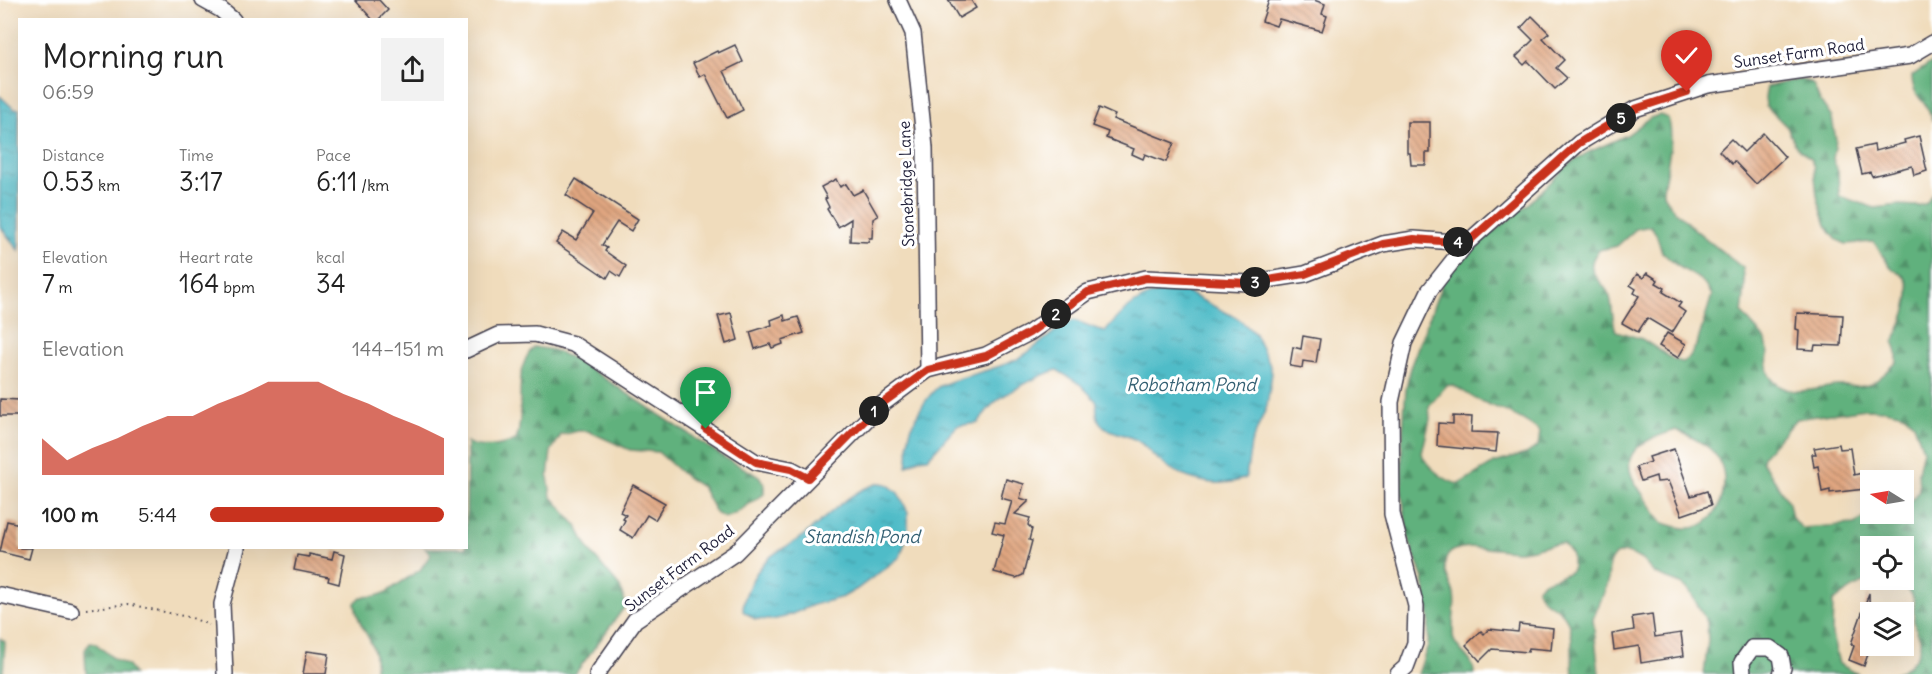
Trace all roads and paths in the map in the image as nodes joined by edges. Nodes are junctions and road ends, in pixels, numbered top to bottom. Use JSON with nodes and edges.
{"nodes":[{"id":1,"x":203,"y":0,"type":"edge"},
{"id":2,"x":898,"y":0,"type":"edge"},
{"id":3,"x":231,"y":18,"type":"edge"},
{"id":4,"x":1932,"y":43,"type":"edge"},
{"id":5,"x":1467,"y":243,"type":"junction"},
{"id":6,"x":468,"y":350,"type":"edge"},
{"id":7,"x":928,"y":370,"type":"junction"},
{"id":8,"x":808,"y":478,"type":"junction"},
{"id":9,"x":237,"y":549,"type":"edge"},
{"id":10,"x":0,"y":595,"type":"edge"},
{"id":11,"x":72,"y":611,"type":"joint"},
{"id":12,"x":222,"y":631,"type":"junction"},
{"id":13,"x":1407,"y":672,"type":"edge"},
{"id":14,"x":225,"y":674,"type":"edge"},
{"id":15,"x":597,"y":674,"type":"edge"},
{"id":16,"x":1743,"y":674,"type":"edge"},
{"id":17,"x":1781,"y":674,"type":"edge"}],
"edges":[{"from":1,"to":3,"type":"street"},
{"from":2,"to":7,"type":"street","name":"Stonebridge Lane"},
{"from":4,"to":5,"type":"street","name":"Sunset Farm Road"},
{"from":5,"to":7,"type":"street","name":"Sunset Farm Road"},
{"from":5,"to":13,"type":"street","name":"Sunset Farm Road"},
{"from":6,"to":8,"type":"street"},
{"from":7,"to":8,"type":"street","name":"Sunset Farm Road"},
{"from":8,"to":15,"type":"street","name":"Sunset Farm Road"},
{"from":9,"to":12,"type":"street"},
{"from":10,"to":11,"type":"street"},
{"from":11,"to":12,"type":"path"},
{"from":12,"to":14,"type":"street"},
{"from":16,"to":17,"type":"street"}]}
